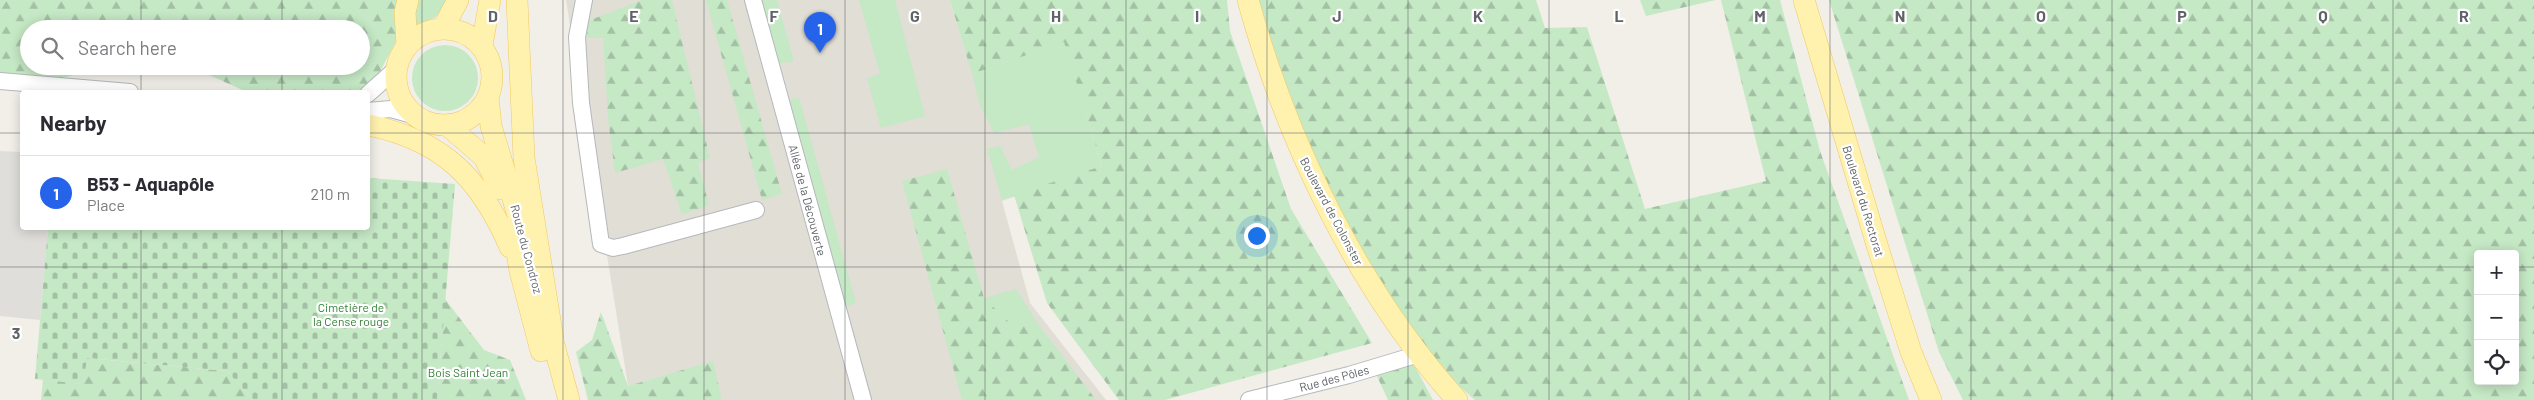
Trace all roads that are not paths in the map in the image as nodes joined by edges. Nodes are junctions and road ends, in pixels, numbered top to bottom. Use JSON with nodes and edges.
{"nodes":[{"id":1,"x":408,"y":0,"type":"edge"},
{"id":2,"x":458,"y":0,"type":"edge"},
{"id":3,"x":490,"y":0,"type":"edge"},
{"id":4,"x":517,"y":0,"type":"edge"},
{"id":5,"x":584,"y":0,"type":"edge"},
{"id":6,"x":753,"y":0,"type":"edge"},
{"id":7,"x":1248,"y":0,"type":"edge"},
{"id":8,"x":1804,"y":0,"type":"edge"},
{"id":9,"x":443,"y":28,"type":"junction"},
{"id":10,"x":482,"y":45,"type":"junction"},
{"id":11,"x":407,"y":46,"type":"junction"},
{"id":12,"x":396,"y":69,"type":"junction"},
{"id":13,"x":0,"y":81,"type":"edge"},
{"id":14,"x":106,"y":90,"type":"edge"},
{"id":15,"x":370,"y":92,"type":"edge"},
{"id":16,"x":0,"y":93,"type":"edge"},
{"id":17,"x":20,"y":94,"type":"edge"},
{"id":18,"x":488,"y":97,"type":"junction"},
{"id":19,"x":370,"y":111,"type":"edge"},
{"id":20,"x":416,"y":116,"type":"junction"},
{"id":21,"x":370,"y":125,"type":"edge"},
{"id":22,"x":447,"y":125,"type":"junction"},
{"id":23,"x":756,"y":210,"type":"dead end"},
{"id":24,"x":520,"y":271,"type":"junction"},
{"id":25,"x":553,"y":339,"type":"junction"},
{"id":26,"x":1419,"y":354,"type":"junction"},
{"id":27,"x":554,"y":400,"type":"edge"},
{"id":28,"x":569,"y":400,"type":"edge"},
{"id":29,"x":863,"y":400,"type":"edge"},
{"id":30,"x":1249,"y":400,"type":"edge"},
{"id":31,"x":1457,"y":400,"type":"edge"},
{"id":32,"x":1931,"y":400,"type":"edge"}],
"edges":[{"from":1,"to":11,"type":"main road"},
{"from":2,"to":9,"type":"main road"},
{"from":3,"to":10,"type":"main road"},
{"from":4,"to":25,"type":"main road"},
{"from":5,"to":23,"type":"street"},
{"from":6,"to":29,"type":"street","name":"Allée de la Découverte"},
{"from":7,"to":26,"type":"main road","name":"Boulevard de Colonster"},
{"from":8,"to":32,"type":"main road","name":"Boulevard du Rectorat"},
{"from":9,"to":10,"type":"main road"},
{"from":9,"to":11,"type":"main road"},
{"from":10,"to":18,"type":"main road"},
{"from":11,"to":12,"type":"main road"},
{"from":12,"to":15,"type":"street"},
{"from":12,"to":20,"type":"main road"},
{"from":13,"to":14,"type":"street"},
{"from":16,"to":17,"type":"street"},
{"from":18,"to":22,"type":"main road"},
{"from":18,"to":25,"type":"main road","name":"Route du Condroz"},
{"from":19,"to":20,"type":"street"},
{"from":20,"to":22,"type":"main road"},
{"from":21,"to":24,"type":"main road"},
{"from":22,"to":24,"type":"main road","name":"Route du Condroz"},
{"from":24,"to":27,"type":"main road","name":"Route du Condroz"},
{"from":25,"to":28,"type":"main road","name":"Route du Condroz"},
{"from":26,"to":30,"type":"street","name":"Rue des Pôles"},
{"from":26,"to":31,"type":"main road","name":"Boulevard de Colonster"}]}
